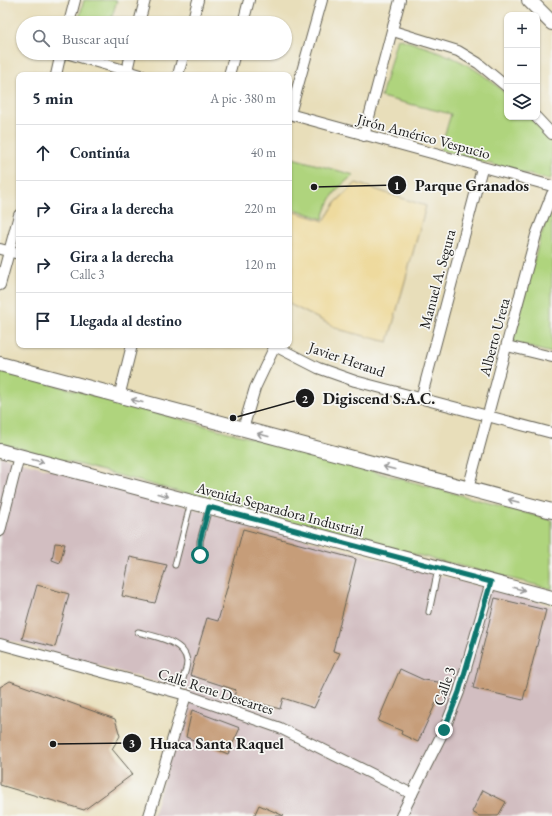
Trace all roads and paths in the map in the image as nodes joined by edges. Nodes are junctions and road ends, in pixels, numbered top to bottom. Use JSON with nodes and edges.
{"nodes":[{"id":1,"x":75,"y":0,"type":"edge"},
{"id":2,"x":145,"y":0,"type":"edge"},
{"id":3,"x":198,"y":0,"type":"edge"},
{"id":4,"x":249,"y":0,"type":"edge"},
{"id":5,"x":322,"y":0,"type":"edge"},
{"id":6,"x":400,"y":0,"type":"edge"},
{"id":7,"x":530,"y":0,"type":"edge"},
{"id":8,"x":71,"y":16,"type":"edge"},
{"id":9,"x":141,"y":16,"type":"edge"},
{"id":10,"x":194,"y":16,"type":"edge"},
{"id":11,"x":245,"y":16,"type":"edge"},
{"id":12,"x":552,"y":24,"type":"edge"},
{"id":13,"x":393,"y":32,"type":"junction"},
{"id":14,"x":59,"y":60,"type":"edge"},
{"id":15,"x":90,"y":60,"type":"edge"},
{"id":16,"x":129,"y":60,"type":"edge"},
{"id":17,"x":182,"y":60,"type":"edge"},
{"id":18,"x":233,"y":60,"type":"edge"},
{"id":19,"x":127,"y":71,"type":"junction"},
{"id":20,"x":57,"y":72,"type":"edge"},
{"id":21,"x":130,"y":72,"type":"edge"},
{"id":22,"x":179,"y":72,"type":"edge"},
{"id":23,"x":230,"y":72,"type":"edge"},
{"id":24,"x":504,"y":85,"type":"edge"},
{"id":25,"x":292,"y":107,"type":"edge"},
{"id":26,"x":292,"y":115,"type":"edge"},
{"id":27,"x":539,"y":120,"type":"edge"},
{"id":28,"x":552,"y":134,"type":"edge"},
{"id":29,"x":364,"y":136,"type":"junction"},
{"id":30,"x":482,"y":168,"type":"junction"},
{"id":31,"x":552,"y":186,"type":"edge"},
{"id":32,"x":552,"y":194,"type":"edge"},
{"id":33,"x":16,"y":225,"type":"edge"},
{"id":34,"x":9,"y":251,"type":"edge"},
{"id":35,"x":0,"y":285,"type":"edge"},
{"id":36,"x":507,"y":346,"type":"junction"},
{"id":37,"x":131,"y":348,"type":"edge"},
{"id":38,"x":273,"y":348,"type":"edge"},
{"id":39,"x":278,"y":348,"type":"edge"},
{"id":40,"x":552,"y":357,"type":"edge"},
{"id":41,"x":0,"y":364,"type":"edge"},
{"id":42,"x":119,"y":397,"type":"junction"},
{"id":43,"x":421,"y":399,"type":"junction"},
{"id":44,"x":488,"y":417,"type":"junction"},
{"id":45,"x":243,"y":430,"type":"junction"},
{"id":46,"x":552,"y":433,"type":"edge"},
{"id":47,"x":0,"y":451,"type":"edge"},
{"id":48,"x":19,"y":456,"type":"junction"},
{"id":49,"x":468,"y":489,"type":"junction"},
{"id":50,"x":191,"y":502,"type":"junction"},
{"id":51,"x":209,"y":507,"type":"junction"},
{"id":52,"x":552,"y":511,"type":"edge"},
{"id":53,"x":0,"y":531,"type":"edge"},
{"id":54,"x":200,"y":555,"type":"dead end"},
{"id":55,"x":175,"y":565,"type":"dead end"},
{"id":56,"x":438,"y":568,"type":"junction"},
{"id":57,"x":491,"y":582,"type":"junction"},
{"id":58,"x":552,"y":598,"type":"edge"},
{"id":59,"x":429,"y":612,"type":"dead end"},
{"id":60,"x":138,"y":632,"type":"dead end"},
{"id":61,"x":0,"y":644,"type":"edge"},
{"id":62,"x":182,"y":694,"type":"junction"},
{"id":63,"x":412,"y":794,"type":"junction"},
{"id":64,"x":149,"y":816,"type":"edge"},
{"id":65,"x":401,"y":816,"type":"edge"}],
"edges":[{"from":1,"to":8,"type":"street"},
{"from":2,"to":9,"type":"street"},
{"from":3,"to":10,"type":"street"},
{"from":4,"to":11,"type":"street"},
{"from":5,"to":25,"type":"street"},
{"from":6,"to":13,"type":"street"},
{"from":7,"to":12,"type":"main road"},
{"from":13,"to":24,"type":"street"},
{"from":13,"to":29,"type":"street"},
{"from":14,"to":20,"type":"street"},
{"from":15,"to":19,"type":"street"},
{"from":16,"to":19,"type":"street"},
{"from":17,"to":22,"type":"street"},
{"from":18,"to":23,"type":"street"},
{"from":19,"to":21,"type":"street"},
{"from":26,"to":29,"type":"street","name":"Jirón Américo Vespucio"},
{"from":27,"to":28,"type":"street"},
{"from":29,"to":30,"type":"street","name":"Jirón Américo Vespucio"},
{"from":30,"to":31,"type":"street","name":"Jirón Américo Vespucio"},
{"from":30,"to":43,"type":"street","name":"Manuel A. Segura"},
{"from":32,"to":36,"type":"street","name":"Alberto Ureta"},
{"from":33,"to":34,"type":"street"},
{"from":34,"to":35,"type":"street"},
{"from":36,"to":40,"type":"street"},
{"from":36,"to":44,"type":"street","name":"Alberto Ureta"},
{"from":37,"to":42,"type":"street"},
{"from":38,"to":45,"type":"street"},
{"from":39,"to":43,"type":"street","name":"Javier Heraud"},
{"from":41,"to":42,"type":"main road"},
{"from":45,"to":42,"type":"main road","one_way":true},
{"from":43,"to":44,"type":"street","name":"Javier Heraud"},
{"from":44,"to":46,"type":"street","name":"Javier Heraud"},
{"from":44,"to":49,"type":"street","name":"Alberto Ureta"},
{"from":49,"to":45,"type":"main road","one_way":true},
{"from":47,"to":48,"type":"main road","name":"Avenida Separadora Industrial"},
{"from":48,"to":50,"type":"main road","name":"Avenida Separadora Industrial","one_way":true},
{"from":48,"to":53,"type":"street"},
{"from":52,"to":49,"type":"main road","one_way":true},
{"from":50,"to":51,"type":"main road","name":"Avenida Separadora Industrial"},
{"from":50,"to":55,"type":"lane"},
{"from":51,"to":54,"type":"lane"},
{"from":51,"to":56,"type":"main road","name":"Avenida Separadora Industrial"},
{"from":56,"to":57,"type":"main road","name":"Avenida Separadora Industrial"},
{"from":56,"to":59,"type":"lane"},
{"from":57,"to":58,"type":"main road","name":"Avenida Separadora Industrial","one_way":true},
{"from":57,"to":63,"type":"street","name":"Calle 3"},
{"from":60,"to":62,"type":"lane"},
{"from":61,"to":62,"type":"street","name":"Calle Rene Descartes"},
{"from":62,"to":63,"type":"street","name":"Calle Rene Descartes"},
{"from":62,"to":64,"type":"street"},
{"from":63,"to":65,"type":"street","name":"Calle 3"}]}
